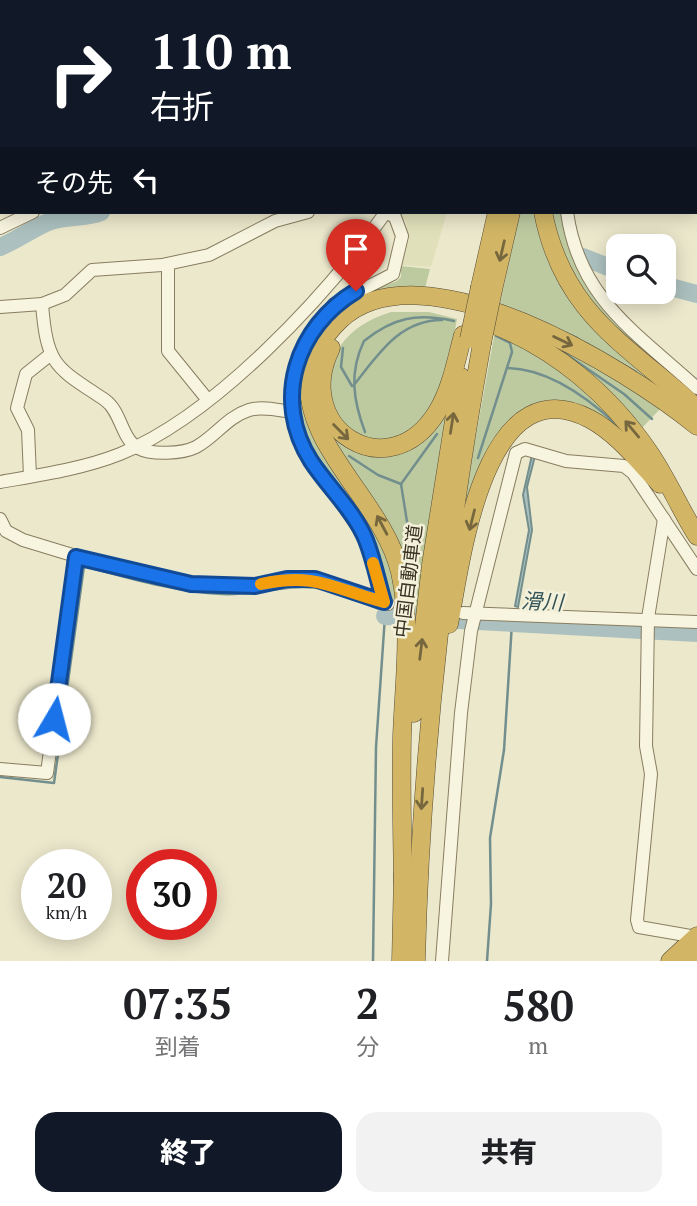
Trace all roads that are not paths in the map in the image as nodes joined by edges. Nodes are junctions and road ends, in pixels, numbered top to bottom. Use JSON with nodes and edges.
{"nodes":[{"id":1,"x":29,"y":214,"type":"edge"},
{"id":2,"x":301,"y":214,"type":"edge"},
{"id":3,"x":383,"y":214,"type":"edge"},
{"id":4,"x":389,"y":214,"type":"edge"},
{"id":5,"x":495,"y":214,"type":"edge"},
{"id":6,"x":510,"y":214,"type":"edge"},
{"id":7,"x":544,"y":214,"type":"edge"},
{"id":8,"x":567,"y":214,"type":"edge"},
{"id":9,"x":0,"y":228,"type":"edge"},
{"id":10,"x":168,"y":264,"type":"junction"},
{"id":11,"x":483,"y":287,"type":"junction"},
{"id":12,"x":42,"y":304,"type":"junction"},
{"id":13,"x":0,"y":307,"type":"edge"},
{"id":14,"x":471,"y":339,"type":"junction"},
{"id":15,"x":51,"y":354,"type":"junction"},
{"id":16,"x":697,"y":388,"type":"edge"},
{"id":17,"x":207,"y":399,"type":"junction"},
{"id":18,"x":697,"y":408,"type":"edge"},
{"id":19,"x":292,"y":412,"type":"junction"},
{"id":20,"x":697,"y":426,"type":"edge"},
{"id":21,"x":135,"y":447,"type":"junction"},
{"id":22,"x":30,"y":477,"type":"junction"},
{"id":23,"x":0,"y":482,"type":"edge"},
{"id":24,"x":688,"y":517,"type":"edge"},
{"id":25,"x":0,"y":519,"type":"edge"},
{"id":26,"x":664,"y":519,"type":"junction"},
{"id":27,"x":697,"y":536,"type":"edge"},
{"id":28,"x":76,"y":557,"type":"junction"},
{"id":29,"x":697,"y":569,"type":"edge"},
{"id":30,"x":470,"y":613,"type":"junction"},
{"id":31,"x":649,"y":618,"type":"junction"},
{"id":32,"x":697,"y":622,"type":"edge"},
{"id":33,"x":425,"y":762,"type":"junction"},
{"id":34,"x":0,"y":769,"type":"edge"},
{"id":35,"x":403,"y":883,"type":"junction"},
{"id":36,"x":697,"y":937,"type":"edge"},
{"id":37,"x":697,"y":955,"type":"edge"},
{"id":38,"x":401,"y":961,"type":"edge"},
{"id":39,"x":416,"y":961,"type":"edge"},
{"id":40,"x":442,"y":961,"type":"edge"},
{"id":41,"x":670,"y":961,"type":"edge"},
{"id":42,"x":690,"y":961,"type":"edge"}],
"edges":[{"from":1,"to":9,"type":"street"},
{"from":2,"to":10,"type":"street"},
{"from":3,"to":17,"type":"street"},
{"from":4,"to":19,"type":"street"},
{"from":5,"to":11,"type":"highway","name":"中国自動車道"},
{"from":6,"to":11,"type":"highway","name":"中国自動車道","one_way":true},
{"from":7,"to":18,"type":"highway"},
{"from":8,"to":16,"type":"street"},
{"from":10,"to":12,"type":"street"},
{"from":10,"to":17,"type":"street"},
{"from":11,"to":14,"type":"highway","name":"中国自動車道","bridge":true},
{"from":12,"to":13,"type":"street"},
{"from":12,"to":15,"type":"street"},
{"from":24,"to":14,"type":"highway","one_way":true},
{"from":14,"to":33,"type":"highway","name":"中国自動車道"},
{"from":35,"to":14,"type":"highway","name":"中国自動車道","one_way":true},
{"from":15,"to":21,"type":"street"},
{"from":15,"to":22,"type":"street"},
{"from":17,"to":21,"type":"street"},
{"from":19,"to":21,"type":"street"},
{"from":19,"to":28,"type":"street"},
{"from":35,"to":20,"type":"highway","one_way":true},
{"from":21,"to":22,"type":"street"},
{"from":22,"to":23,"type":"street"},
{"from":24,"to":27,"type":"highway"},
{"from":24,"to":33,"type":"highway","one_way":true},
{"from":25,"to":28,"type":"street"},
{"from":26,"to":29,"type":"street"},
{"from":26,"to":30,"type":"street"},
{"from":26,"to":31,"type":"street"},
{"from":28,"to":34,"type":"street"},
{"from":30,"to":31,"type":"street"},
{"from":30,"to":40,"type":"street"},
{"from":31,"to":32,"type":"street"},
{"from":31,"to":36,"type":"street"},
{"from":33,"to":39,"type":"highway","name":"中国自動車道","one_way":true},
{"from":35,"to":38,"type":"highway","name":"中国自動車道"},
{"from":36,"to":41,"type":"highway"},
{"from":37,"to":42,"type":"highway"}]}
